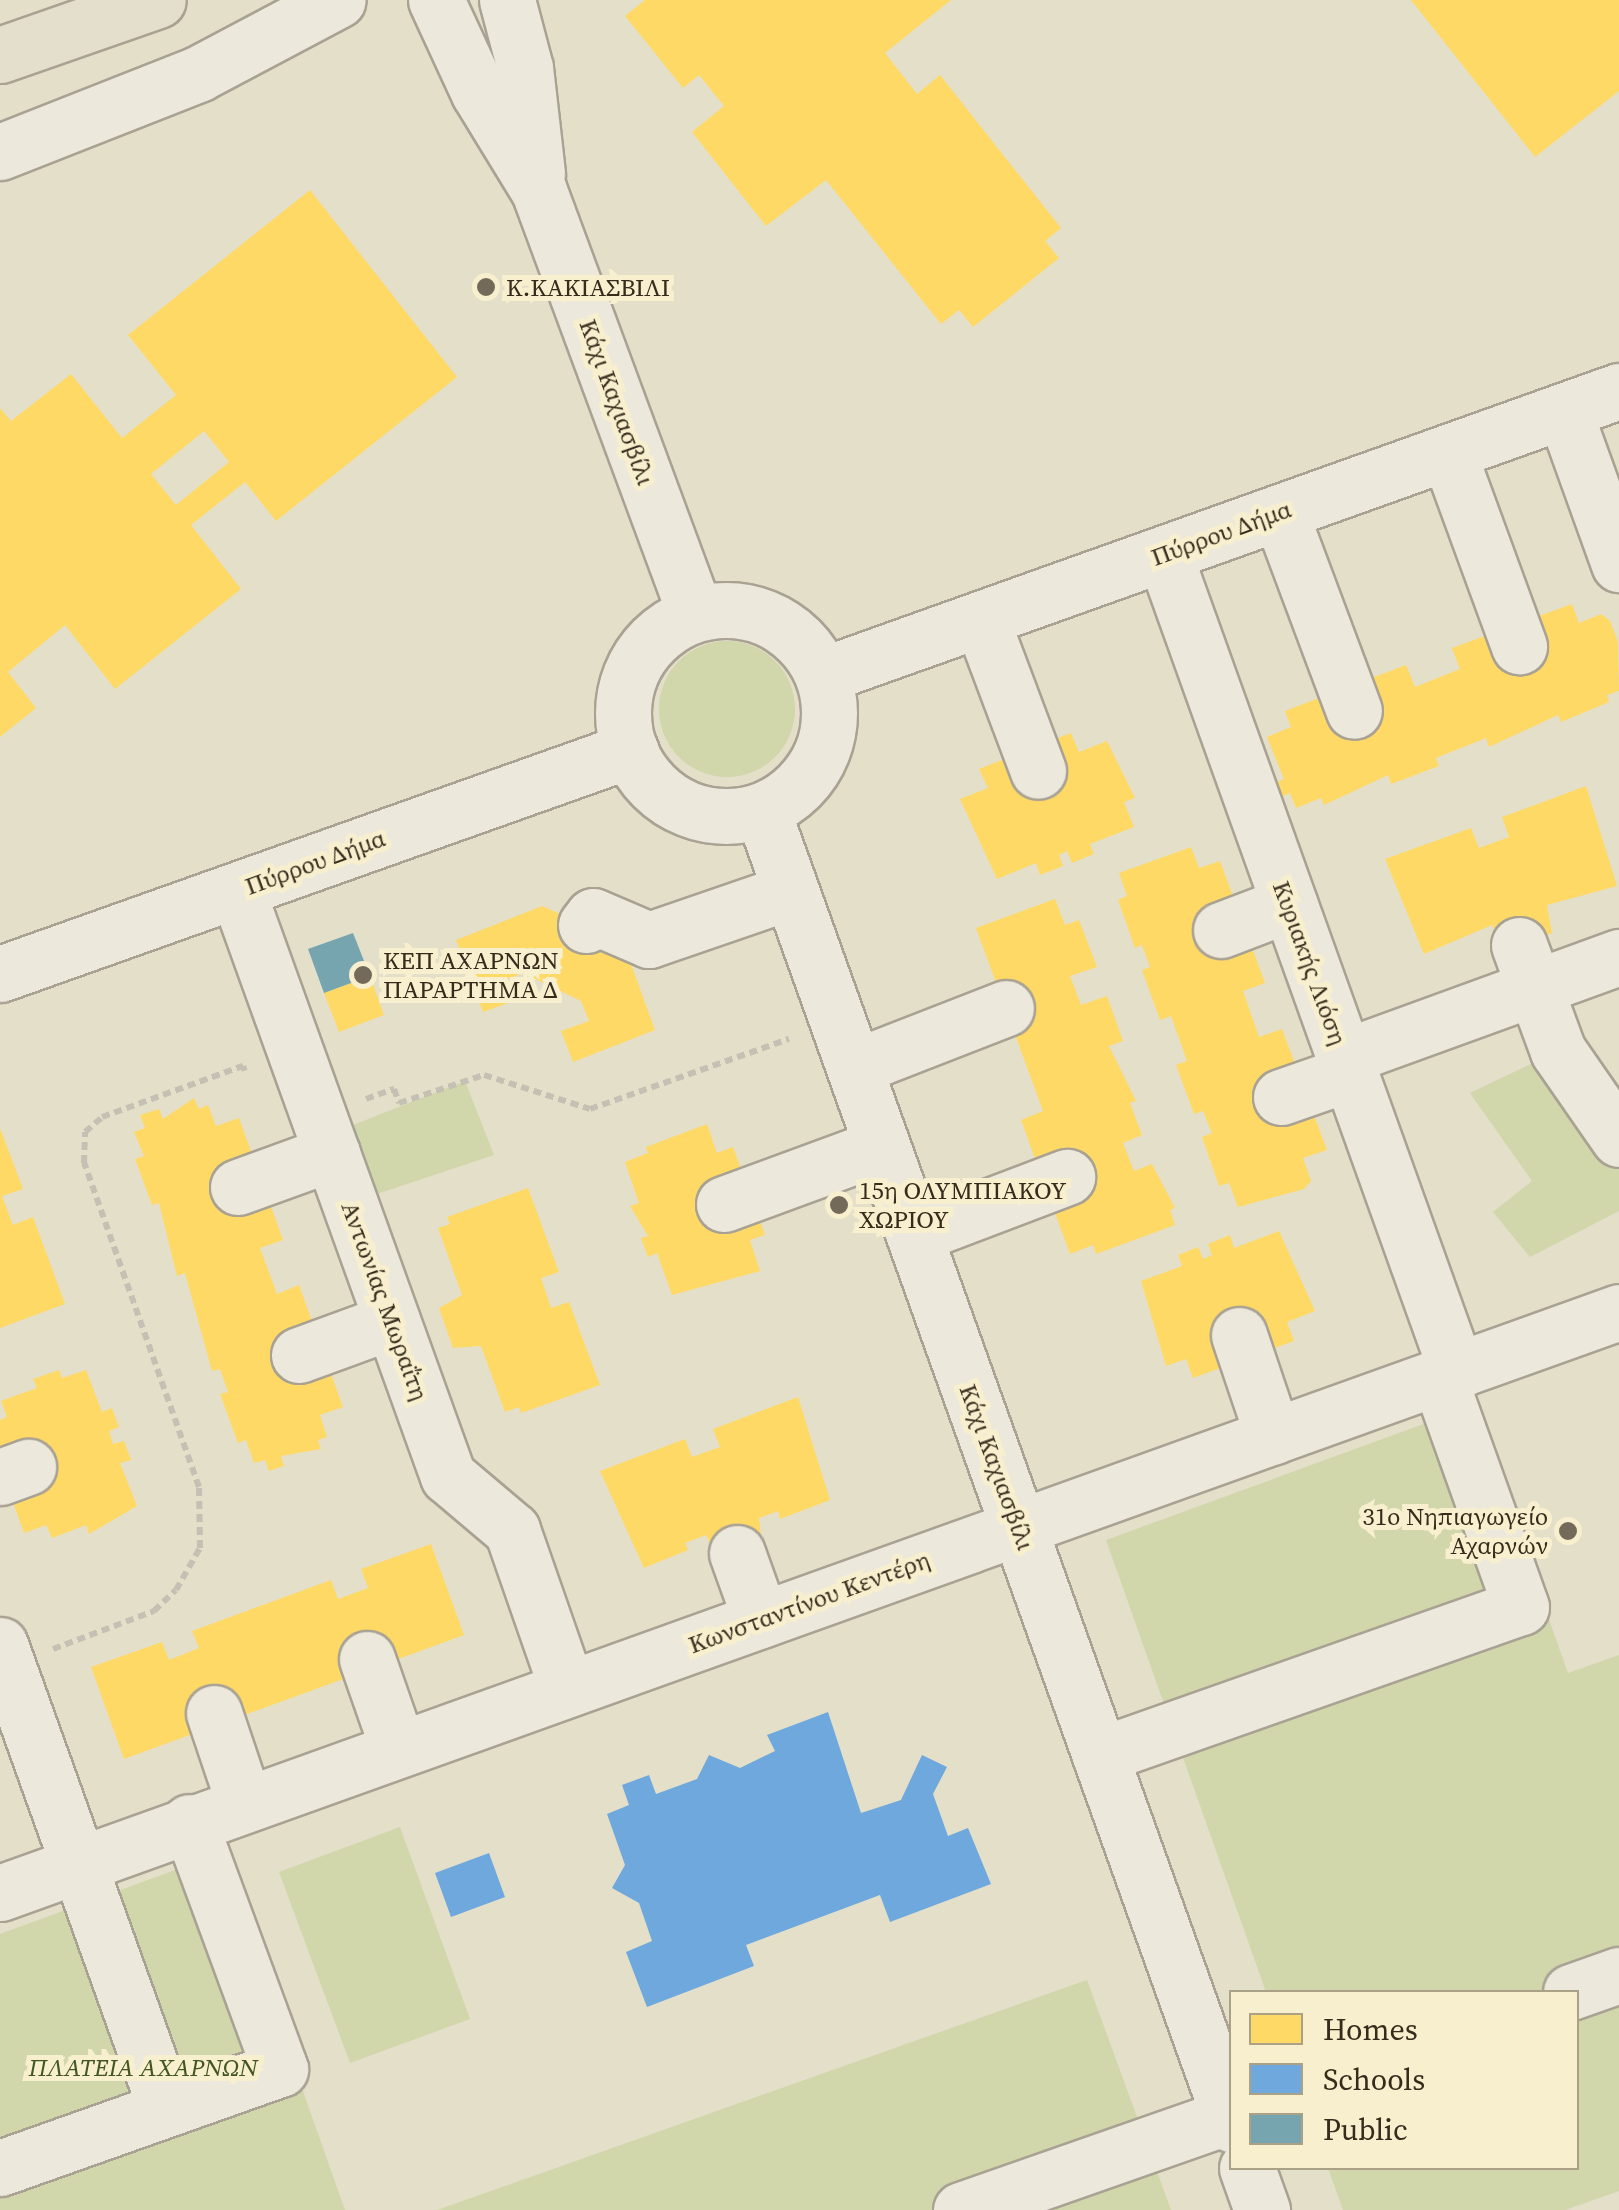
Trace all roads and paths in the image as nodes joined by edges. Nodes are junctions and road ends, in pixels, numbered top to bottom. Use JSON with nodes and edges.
{"nodes":[{"id":1,"x":158,"y":0,"type":"edge"},
{"id":2,"x":338,"y":0,"type":"edge"},
{"id":3,"x":436,"y":0,"type":"edge"},
{"id":4,"x":507,"y":0,"type":"edge"},
{"id":5,"x":0,"y":55,"type":"edge"},
{"id":6,"x":0,"y":152,"type":"edge"},
{"id":7,"x":539,"y":191,"type":"junction"},
{"id":8,"x":1619,"y":391,"type":"edge"},
{"id":9,"x":1564,"y":411,"type":"junction"},
{"id":10,"x":1448,"y":452,"type":"junction"},
{"id":11,"x":1280,"y":512,"type":"junction"},
{"id":12,"x":1164,"y":554,"type":"junction"},
{"id":13,"x":1619,"y":564,"type":"edge"},
{"id":14,"x":695,"y":613,"type":"junction"},
{"id":15,"x":980,"y":619,"type":"junction"},
{"id":16,"x":1519,"y":646,"type":"dead end"},
{"id":17,"x":823,"y":675,"type":"junction"},
{"id":18,"x":1354,"y":711,"type":"dead end"},
{"id":19,"x":630,"y":750,"type":"junction"},
{"id":20,"x":1038,"y":771,"type":"dead end"},
{"id":21,"x":762,"y":810,"type":"junction"},
{"id":22,"x":238,"y":890,"type":"junction"},
{"id":23,"x":791,"y":891,"type":"junction"},
{"id":24,"x":1289,"y":904,"type":"junction"},
{"id":25,"x":586,"y":925,"type":"dead end"},
{"id":26,"x":1221,"y":930,"type":"dead end"},
{"id":27,"x":1619,"y":957,"type":"edge"},
{"id":28,"x":1526,"y":967,"type":"junction"},
{"id":29,"x":0,"y":974,"type":"edge"},
{"id":30,"x":1006,"y":1008,"type":"dead end"},
{"id":31,"x":846,"y":1044,"type":"junction"},
{"id":32,"x":298,"y":1059,"type":"junction"},
{"id":33,"x":1347,"y":1065,"type":"junction"},
{"id":34,"x":1281,"y":1097,"type":"dead end"},
{"id":35,"x":325,"y":1135,"type":"junction"},
{"id":36,"x":1619,"y":1139,"type":"edge"},
{"id":37,"x":882,"y":1146,"type":"junction"},
{"id":38,"x":1067,"y":1177,"type":"dead end"},
{"id":39,"x":238,"y":1187,"type":"dead end"},
{"id":40,"x":724,"y":1204,"type":"dead end"},
{"id":41,"x":914,"y":1235,"type":"junction"},
{"id":42,"x":1619,"y":1312,"type":"edge"},
{"id":43,"x":412,"y":1329,"type":"junction"},
{"id":44,"x":1239,"y":1335,"type":"dead end"},
{"id":45,"x":299,"y":1355,"type":"dead end"},
{"id":46,"x":1448,"y":1375,"type":"junction"},
{"id":47,"x":1273,"y":1436,"type":"junction"},
{"id":48,"x":1018,"y":1526,"type":"junction"},
{"id":49,"x":737,"y":1554,"type":"dead end"},
{"id":50,"x":761,"y":1620,"type":"junction"},
{"id":51,"x":4,"y":1655,"type":"edge"},
{"id":52,"x":367,"y":1659,"type":"dead end"},
{"id":53,"x":567,"y":1688,"type":"junction"},
{"id":54,"x":214,"y":1713,"type":"dead end"},
{"id":55,"x":398,"y":1748,"type":"junction"},
{"id":56,"x":1100,"y":1755,"type":"junction"},
{"id":57,"x":244,"y":1802,"type":"junction"},
{"id":58,"x":189,"y":1822,"type":"junction"},
{"id":59,"x":78,"y":1864,"type":"junction"},
{"id":60,"x":0,"y":1894,"type":"edge"},
{"id":61,"x":1619,"y":1975,"type":"edge"},
{"id":62,"x":1577,"y":1990,"type":"edge"},
{"id":63,"x":166,"y":2108,"type":"junction"},
{"id":64,"x":1229,"y":2115,"type":"edge"},
{"id":65,"x":1229,"y":2118,"type":"edge"},
{"id":66,"x":0,"y":2168,"type":"edge"},
{"id":67,"x":1248,"y":2170,"type":"edge"},
{"id":68,"x":962,"y":2210,"type":"edge"},
{"id":69,"x":1262,"y":2210,"type":"edge"}],
"edges":[{"from":1,"to":5,"type":"main road"},
{"from":2,"to":6,"type":"street"},
{"from":3,"to":7,"type":"street","name":"Κάχι Καχιασβίλι"},
{"from":4,"to":7,"type":"street","name":"Κάχι Καχιασβίλι"},
{"from":7,"to":14,"type":"street","name":"Κάχι Καχιασβίλι"},
{"from":8,"to":9,"type":"street","name":"Πύρρου Δήμα"},
{"from":9,"to":10,"type":"street","name":"Πύρρου Δήμα"},
{"from":9,"to":13,"type":"street"},
{"from":10,"to":11,"type":"street","name":"Πύρρου Δήμα"},
{"from":10,"to":16,"type":"street"},
{"from":11,"to":12,"type":"street","name":"Πύρρου Δήμα"},
{"from":11,"to":18,"type":"street"},
{"from":12,"to":15,"type":"street","name":"Πύρρου Δήμα"},
{"from":12,"to":24,"type":"street","name":"Κυριακής Λιόση"},
{"from":14,"to":17,"type":"street"},
{"from":14,"to":19,"type":"street"},
{"from":15,"to":17,"type":"street","name":"Πύρρου Δήμα"},
{"from":15,"to":20,"type":"street"},
{"from":17,"to":21,"type":"street"},
{"from":19,"to":21,"type":"street"},
{"from":19,"to":22,"type":"street","name":"Πύρρου Δήμα"},
{"from":21,"to":23,"type":"street","name":"Κάχι Καχιασβίλι"},
{"from":22,"to":29,"type":"street","name":"Πύρρου Δήμα"},
{"from":22,"to":32,"type":"street","name":"Αντωνίας Μωραΐτη"},
{"from":23,"to":25,"type":"street"},
{"from":23,"to":31,"type":"street","name":"Κάχι Καχιασβίλι"},
{"from":24,"to":26,"type":"street"},
{"from":24,"to":33,"type":"street","name":"Κυριακής Λιόση"},
{"from":27,"to":28,"type":"street"},
{"from":28,"to":33,"type":"street"},
{"from":28,"to":36,"type":"street"},
{"from":30,"to":31,"type":"street"},
{"from":31,"to":35,"type":"path"},
{"from":31,"to":37,"type":"street","name":"Κάχι Καχιασβίλι"},
{"from":32,"to":35,"type":"street","name":"Αντωνίας Μωραΐτη"},
{"from":32,"to":51,"type":"path"},
{"from":33,"to":34,"type":"street"},
{"from":33,"to":46,"type":"street","name":"Κυριακής Λιόση"},
{"from":35,"to":39,"type":"street"},
{"from":35,"to":43,"type":"street","name":"Αντωνίας Μωραΐτη"},
{"from":37,"to":40,"type":"street"},
{"from":37,"to":41,"type":"street","name":"Κάχι Καχιασβίλι"},
{"from":38,"to":41,"type":"street"},
{"from":41,"to":48,"type":"street","name":"Κάχι Καχιασβίλι"},
{"from":42,"to":46,"type":"street","name":"Κωνσταντίνου Κεντέρη"},
{"from":43,"to":45,"type":"street"},
{"from":43,"to":53,"type":"street","name":"Αντωνίας Μωραΐτη"},
{"from":44,"to":47,"type":"street"},
{"from":46,"to":47,"type":"street","name":"Κωνσταντίνου Κεντέρη"},
{"from":46,"to":56,"type":"street","name":"Κυριακής Λιόση"},
{"from":47,"to":48,"type":"street","name":"Κωνσταντίνου Κεντέρη"},
{"from":48,"to":50,"type":"street","name":"Κωνσταντίνου Κεντέρη"},
{"from":48,"to":56,"type":"street","name":"Κάχι Καχιασβίλι"},
{"from":49,"to":50,"type":"street"},
{"from":50,"to":53,"type":"street","name":"Κωνσταντίνου Κεντέρη"},
{"from":51,"to":59,"type":"street"},
{"from":52,"to":55,"type":"street"},
{"from":53,"to":55,"type":"street","name":"Κωνσταντίνου Κεντέρη"},
{"from":54,"to":57,"type":"street"},
{"from":55,"to":57,"type":"street","name":"Κωνσταντίνου Κεντέρη"},
{"from":56,"to":64,"type":"street","name":"Κάχι Καχιασβίλι"},
{"from":57,"to":58,"type":"street","name":"Κωνσταντίνου Κεντέρη"},
{"from":58,"to":59,"type":"street","name":"Κωνσταντίνου Κεντέρη"},
{"from":58,"to":63,"type":"street"},
{"from":59,"to":60,"type":"street","name":"Κωνσταντίνου Κεντέρη"},
{"from":59,"to":63,"type":"street"},
{"from":61,"to":62,"type":"street"},
{"from":63,"to":66,"type":"street"},
{"from":65,"to":68,"type":"street"},
{"from":67,"to":69,"type":"street"}]}
